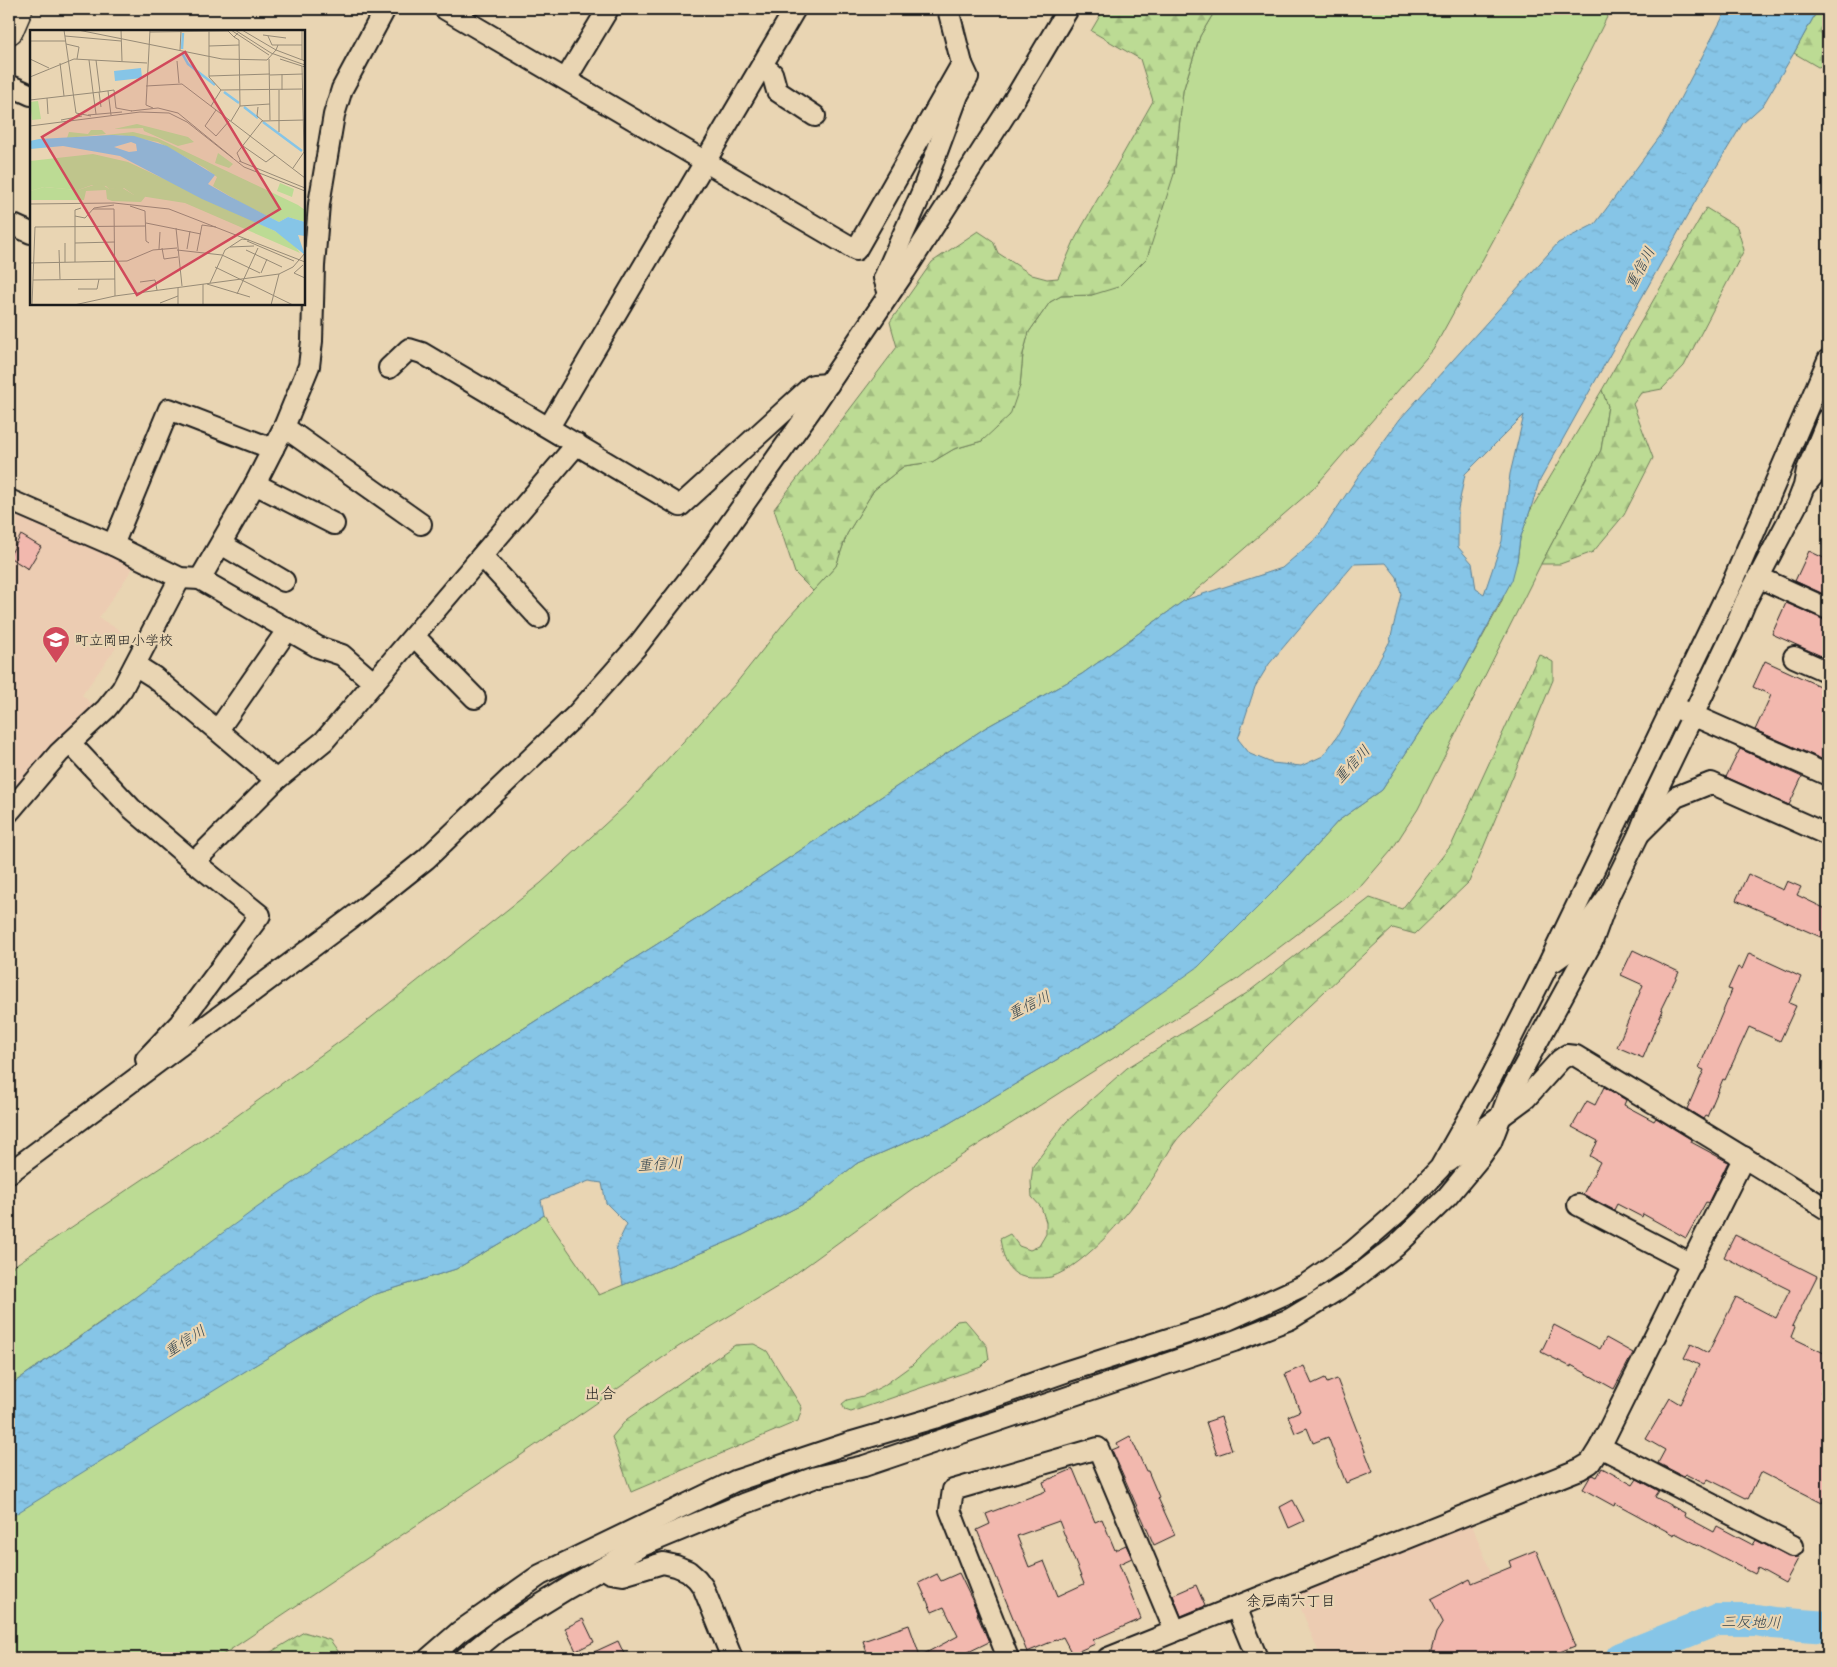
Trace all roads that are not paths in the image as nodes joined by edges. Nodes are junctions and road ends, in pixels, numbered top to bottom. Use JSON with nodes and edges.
{"nodes":[{"id":1,"x":18,"y":9,"type":"edge"},
{"id":2,"x":386,"y":9,"type":"edge"},
{"id":3,"x":445,"y":9,"type":"edge"},
{"id":4,"x":608,"y":9,"type":"edge"},
{"id":5,"x":795,"y":9,"type":"edge"},
{"id":6,"x":948,"y":9,"type":"edge"},
{"id":7,"x":1068,"y":9,"type":"edge"},
{"id":8,"x":9,"y":30,"type":"edge"},
{"id":9,"x":962,"y":64,"type":"junction"},
{"id":10,"x":762,"y":66,"type":"junction"},
{"id":11,"x":566,"y":79,"type":"junction"},
{"id":12,"x":9,"y":85,"type":"edge"},
{"id":13,"x":30,"y":95,"type":"edge"},
{"id":14,"x":815,"y":116,"type":"dead end"},
{"id":15,"x":706,"y":161,"type":"junction"},
{"id":16,"x":9,"y":223,"type":"edge"},
{"id":17,"x":30,"y":232,"type":"edge"},
{"id":18,"x":889,"y":294,"type":"junction"},
{"id":19,"x":1828,"y":360,"type":"edge"},
{"id":20,"x":388,"y":368,"type":"dead end"},
{"id":21,"x":829,"y":384,"type":"junction"},
{"id":22,"x":1828,"y":418,"type":"edge"},
{"id":23,"x":284,"y":427,"type":"junction"},
{"id":24,"x":549,"y":427,"type":"junction"},
{"id":25,"x":577,"y":444,"type":"junction"},
{"id":26,"x":273,"y":449,"type":"junction"},
{"id":27,"x":1828,"y":458,"type":"edge"},
{"id":28,"x":255,"y":484,"type":"junction"},
{"id":29,"x":1804,"y":486,"type":"junction"},
{"id":30,"x":9,"y":500,"type":"edge"},
{"id":31,"x":334,"y":524,"type":"dead end"},
{"id":32,"x":421,"y":524,"type":"dead end"},
{"id":33,"x":221,"y":544,"type":"junction"},
{"id":34,"x":1748,"y":544,"type":"junction"},
{"id":35,"x":113,"y":545,"type":"junction"},
{"id":36,"x":482,"y":556,"type":"junction"},
{"id":37,"x":1758,"y":577,"type":"junction"},
{"id":38,"x":180,"y":578,"type":"junction"},
{"id":39,"x":200,"y":580,"type":"junction"},
{"id":40,"x":284,"y":581,"type":"dead end"},
{"id":41,"x":1828,"y":609,"type":"edge"},
{"id":42,"x":539,"y":618,"type":"dead end"},
{"id":43,"x":288,"y":629,"type":"junction"},
{"id":44,"x":414,"y":636,"type":"junction"},
{"id":45,"x":1794,"y":657,"type":"dead end"},
{"id":46,"x":135,"y":665,"type":"junction"},
{"id":47,"x":1828,"y":672,"type":"edge"},
{"id":48,"x":374,"y":683,"type":"junction"},
{"id":49,"x":476,"y":698,"type":"dead end"},
{"id":50,"x":1672,"y":706,"type":"junction"},
{"id":51,"x":1693,"y":716,"type":"junction"},
{"id":52,"x":218,"y":730,"type":"junction"},
{"id":53,"x":70,"y":743,"type":"junction"},
{"id":54,"x":1828,"y":775,"type":"edge"},
{"id":55,"x":276,"y":780,"type":"junction"},
{"id":56,"x":9,"y":812,"type":"edge"},
{"id":57,"x":1640,"y":834,"type":"junction"},
{"id":58,"x":1828,"y":835,"type":"edge"},
{"id":59,"x":194,"y":862,"type":"junction"},
{"id":60,"x":1609,"y":895,"type":"junction"},
{"id":61,"x":1548,"y":965,"type":"junction"},
{"id":62,"x":143,"y":1073,"type":"junction"},
{"id":63,"x":1501,"y":1115,"type":"junction"},
{"id":64,"x":1744,"y":1157,"type":"junction"},
{"id":65,"x":1440,"y":1168,"type":"junction"},
{"id":66,"x":9,"y":1173,"type":"edge"},
{"id":67,"x":1578,"y":1205,"type":"dead end"},
{"id":68,"x":1828,"y":1210,"type":"edge"},
{"id":69,"x":1692,"y":1264,"type":"junction"},
{"id":70,"x":1600,"y":1448,"type":"junction"},
{"id":71,"x":1793,"y":1546,"type":"dead end"},
{"id":72,"x":603,"y":1568,"type":"junction"},
{"id":73,"x":540,"y":1575,"type":"junction"},
{"id":74,"x":1236,"y":1607,"type":"junction"},
{"id":75,"x":498,"y":1631,"type":"junction"},
{"id":76,"x":1176,"y":1631,"type":"junction"},
{"id":77,"x":429,"y":1658,"type":"edge"},
{"id":78,"x":465,"y":1658,"type":"edge"},
{"id":79,"x":732,"y":1658,"type":"edge"},
{"id":80,"x":1008,"y":1658,"type":"edge"},
{"id":81,"x":1108,"y":1658,"type":"edge"},
{"id":82,"x":1257,"y":1658,"type":"edge"}],
"edges":[{"from":1,"to":8,"type":"main road"},
{"from":2,"to":23,"type":"street"},
{"from":3,"to":11,"type":"street"},
{"from":4,"to":11,"type":"street"},
{"from":5,"to":10,"type":"street"},
{"from":6,"to":9,"type":"street"},
{"from":7,"to":18,"type":"street"},
{"from":9,"to":15,"type":"street"},
{"from":9,"to":18,"type":"street"},
{"from":10,"to":14,"type":"street"},
{"from":10,"to":15,"type":"street"},
{"from":11,"to":15,"type":"street"},
{"from":12,"to":13,"type":"street"},
{"from":15,"to":24,"type":"street"},
{"from":16,"to":17,"type":"street"},
{"from":18,"to":21,"type":"street"},
{"from":19,"to":34,"type":"street"},
{"from":20,"to":24,"type":"street"},
{"from":21,"to":25,"type":"street"},
{"from":21,"to":62,"type":"street"},
{"from":22,"to":29,"type":"street"},
{"from":23,"to":26,"type":"street"},
{"from":23,"to":32,"type":"street"},
{"from":24,"to":25,"type":"street"},
{"from":25,"to":36,"type":"street"},
{"from":26,"to":28,"type":"street"},
{"from":26,"to":35,"type":"street"},
{"from":27,"to":29,"type":"street"},
{"from":28,"to":31,"type":"street"},
{"from":28,"to":33,"type":"street"},
{"from":29,"to":34,"type":"street"},
{"from":29,"to":37,"type":"street"},
{"from":30,"to":35,"type":"street"},
{"from":33,"to":39,"type":"street"},
{"from":33,"to":40,"type":"street"},
{"from":34,"to":50,"type":"street"},
{"from":35,"to":38,"type":"street"},
{"from":36,"to":42,"type":"street"},
{"from":36,"to":44,"type":"street"},
{"from":37,"to":41,"type":"street"},
{"from":37,"to":51,"type":"street"},
{"from":38,"to":39,"type":"street"},
{"from":38,"to":46,"type":"street"},
{"from":39,"to":43,"type":"street"},
{"from":43,"to":48,"type":"street"},
{"from":43,"to":52,"type":"street"},
{"from":44,"to":48,"type":"street"},
{"from":44,"to":49,"type":"street"},
{"from":45,"to":47,"type":"street"},
{"from":46,"to":52,"type":"street"},
{"from":46,"to":53,"type":"street"},
{"from":48,"to":55,"type":"street"},
{"from":50,"to":51,"type":"street"},
{"from":50,"to":61,"type":"street"},
{"from":51,"to":54,"type":"street"},
{"from":51,"to":57,"type":"street"},
{"from":52,"to":55,"type":"street"},
{"from":53,"to":56,"type":"street"},
{"from":53,"to":59,"type":"street"},
{"from":55,"to":59,"type":"street"},
{"from":57,"to":58,"type":"street"},
{"from":57,"to":60,"type":"street"},
{"from":59,"to":62,"type":"street"},
{"from":60,"to":61,"type":"street"},
{"from":60,"to":63,"type":"street"},
{"from":61,"to":65,"type":"street"},
{"from":62,"to":66,"type":"street"},
{"from":63,"to":64,"type":"street"},
{"from":63,"to":65,"type":"street"},
{"from":63,"to":72,"type":"street"},
{"from":64,"to":68,"type":"street"},
{"from":64,"to":69,"type":"street"},
{"from":65,"to":73,"type":"street"},
{"from":67,"to":69,"type":"street"},
{"from":69,"to":70,"type":"street"},
{"from":70,"to":71,"type":"street"},
{"from":70,"to":74,"type":"street"},
{"from":72,"to":75,"type":"street"},
{"from":72,"to":79,"type":"street"},
{"from":73,"to":75,"type":"street"},
{"from":73,"to":77,"type":"street"},
{"from":74,"to":76,"type":"street"},
{"from":74,"to":82,"type":"street"},
{"from":75,"to":78,"type":"street"},
{"from":76,"to":80,"type":"street"},
{"from":76,"to":81,"type":"street"}]}
